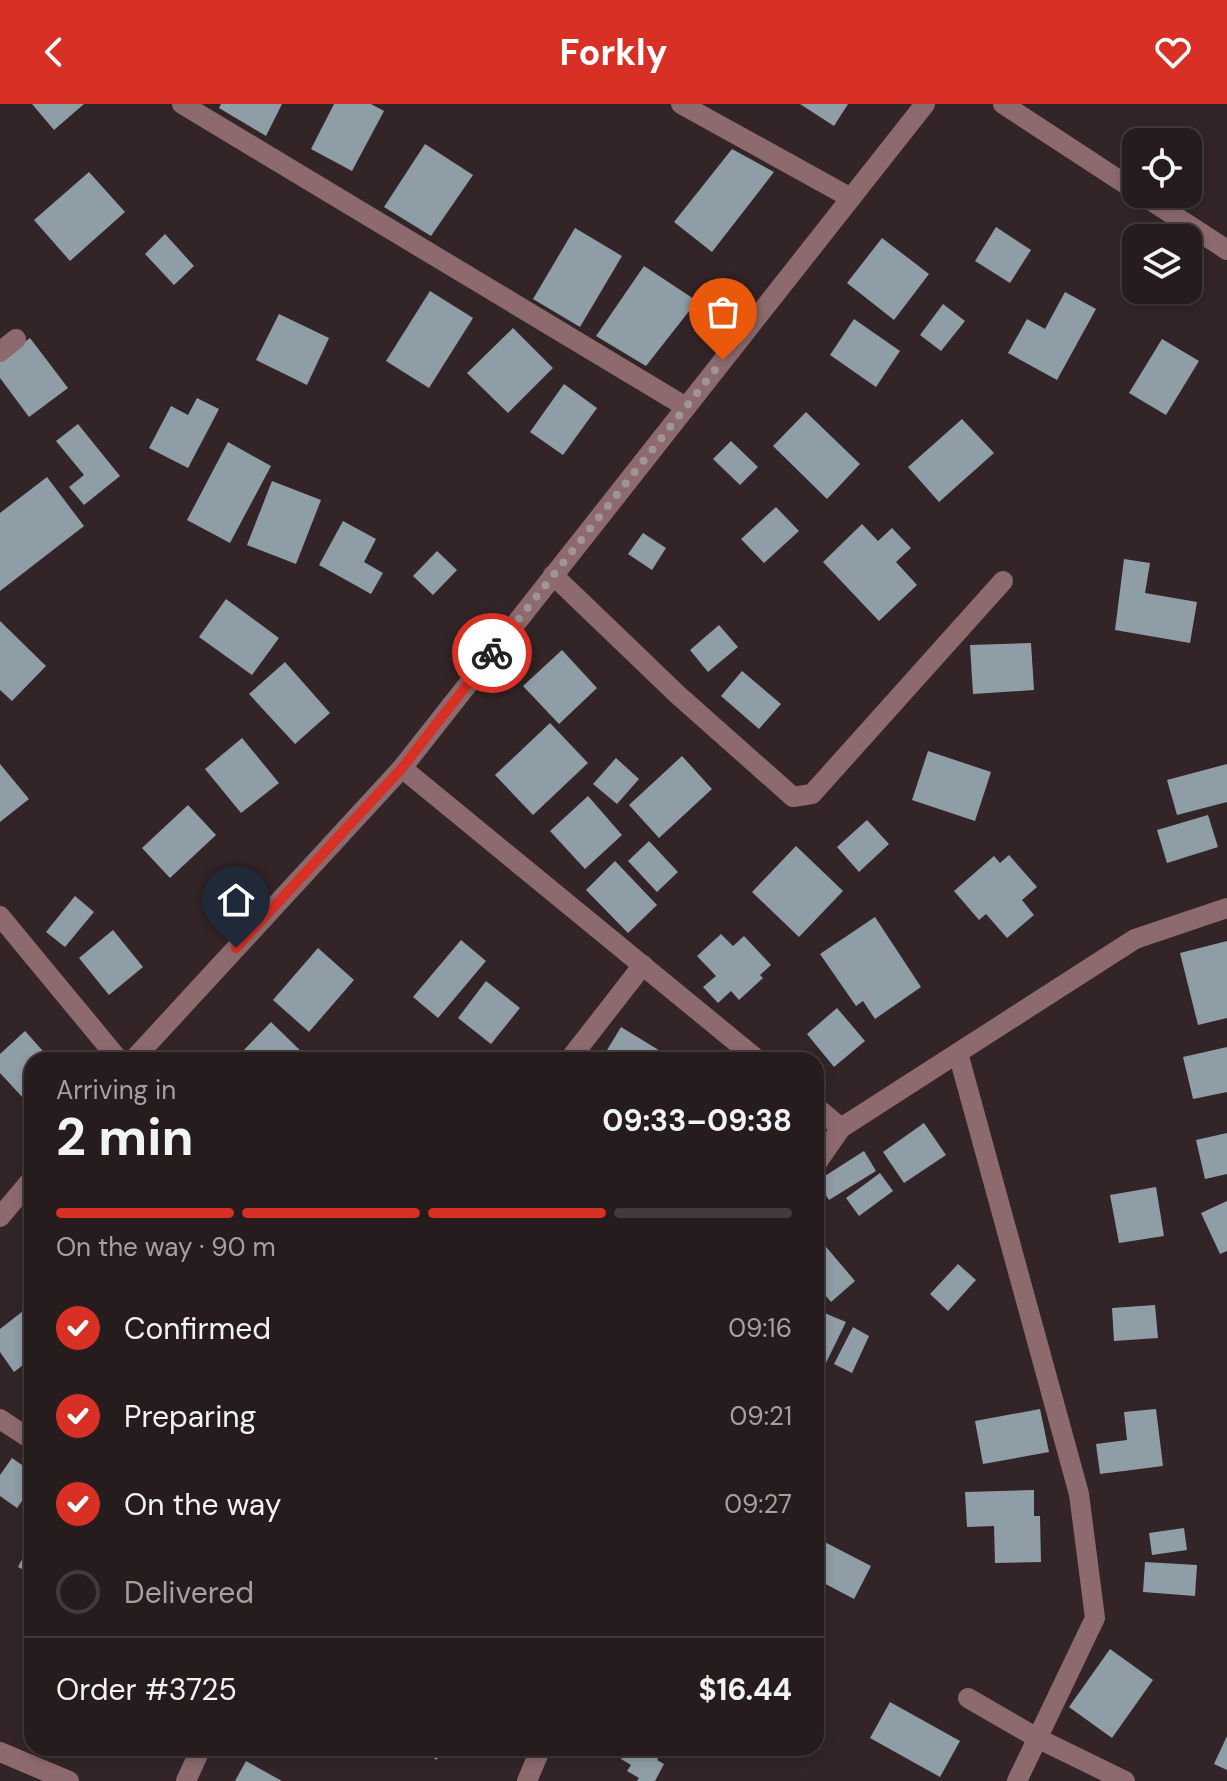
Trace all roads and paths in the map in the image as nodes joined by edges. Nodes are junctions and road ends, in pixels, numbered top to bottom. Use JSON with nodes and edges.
{"nodes":[{"id":1,"x":182,"y":104,"type":"edge"},
{"id":2,"x":681,"y":104,"type":"edge"},
{"id":3,"x":925,"y":104,"type":"edge"},
{"id":4,"x":1003,"y":104,"type":"edge"},
{"id":5,"x":1122,"y":182,"type":"edge"},
{"id":6,"x":851,"y":198,"type":"junction"},
{"id":7,"x":1163,"y":208,"type":"edge"},
{"id":8,"x":1227,"y":250,"type":"edge"},
{"id":9,"x":16,"y":339,"type":"dead end"},
{"id":10,"x":0,"y":352,"type":"edge"},
{"id":11,"x":686,"y":407,"type":"junction"},
{"id":12,"x":553,"y":575,"type":"junction"},
{"id":13,"x":1003,"y":581,"type":"dead end"},
{"id":14,"x":402,"y":768,"type":"junction"},
{"id":15,"x":1227,"y":908,"type":"edge"},
{"id":16,"x":0,"y":916,"type":"edge"},
{"id":17,"x":643,"y":965,"type":"junction"},
{"id":18,"x":112,"y":1052,"type":"edge"},
{"id":19,"x":140,"y":1052,"type":"edge"},
{"id":20,"x":575,"y":1052,"type":"edge"},
{"id":21,"x":748,"y":1052,"type":"edge"},
{"id":22,"x":958,"y":1053,"type":"junction"},
{"id":23,"x":824,"y":1114,"type":"edge"},
{"id":24,"x":841,"y":1128,"type":"junction"},
{"id":25,"x":824,"y":1152,"type":"edge"},
{"id":26,"x":24,"y":1188,"type":"edge"},
{"id":27,"x":0,"y":1217,"type":"edge"},
{"id":28,"x":0,"y":1419,"type":"edge"},
{"id":29,"x":24,"y":1435,"type":"edge"},
{"id":30,"x":968,"y":1698,"type":"dead end"},
{"id":31,"x":1039,"y":1739,"type":"junction"},
{"id":32,"x":0,"y":1752,"type":"edge"},
{"id":33,"x":197,"y":1756,"type":"edge"},
{"id":34,"x":538,"y":1756,"type":"edge"},
{"id":35,"x":69,"y":1781,"type":"edge"},
{"id":36,"x":186,"y":1781,"type":"edge"},
{"id":37,"x":527,"y":1781,"type":"edge"},
{"id":38,"x":1017,"y":1781,"type":"edge"},
{"id":39,"x":1125,"y":1781,"type":"edge"}],
"edges":[{"from":1,"to":11,"type":"street"},
{"from":2,"to":6,"type":"street"},
{"from":3,"to":6,"type":"street"},
{"from":4,"to":5,"type":"street"},
{"from":6,"to":11,"type":"street"},
{"from":7,"to":8,"type":"street"},
{"from":9,"to":10,"type":"street"},
{"from":11,"to":12,"type":"street"},
{"from":12,"to":13,"type":"street"},
{"from":12,"to":14,"type":"street"},
{"from":14,"to":17,"type":"street"},
{"from":14,"to":19,"type":"street"},
{"from":15,"to":22,"type":"street"},
{"from":16,"to":18,"type":"street"},
{"from":17,"to":20,"type":"street"},
{"from":17,"to":21,"type":"street"},
{"from":22,"to":24,"type":"street"},
{"from":22,"to":31,"type":"street"},
{"from":23,"to":24,"type":"street"},
{"from":24,"to":25,"type":"street"},
{"from":26,"to":27,"type":"street"},
{"from":28,"to":29,"type":"street"},
{"from":30,"to":31,"type":"street"},
{"from":31,"to":38,"type":"street"},
{"from":31,"to":39,"type":"street"},
{"from":32,"to":35,"type":"street"},
{"from":33,"to":36,"type":"street"},
{"from":34,"to":37,"type":"street"}]}
